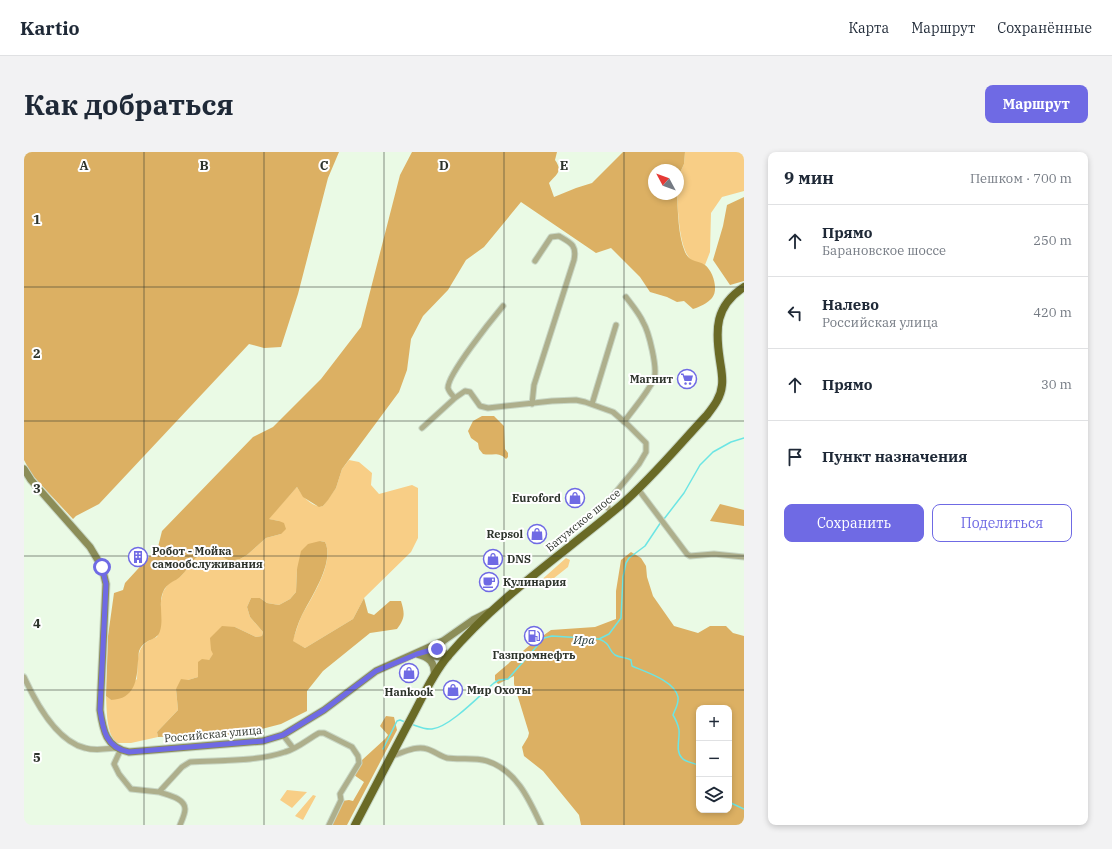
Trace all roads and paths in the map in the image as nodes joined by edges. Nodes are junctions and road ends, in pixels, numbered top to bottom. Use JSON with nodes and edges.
{"nodes":[{"id":1,"x":536,"y":261,"type":"dead end"},
{"id":2,"x":744,"y":287,"type":"edge"},
{"id":3,"x":626,"y":297,"type":"dead end"},
{"id":4,"x":503,"y":306,"type":"dead end"},
{"id":5,"x":616,"y":325,"type":"dead end"},
{"id":6,"x":455,"y":398,"type":"junction"},
{"id":7,"x":532,"y":404,"type":"junction"},
{"id":8,"x":592,"y":404,"type":"junction"},
{"id":9,"x":624,"y":422,"type":"junction"},
{"id":10,"x":422,"y":428,"type":"dead end"},
{"id":11,"x":24,"y":469,"type":"edge"},
{"id":12,"x":638,"y":489,"type":"junction"},
{"id":13,"x":610,"y":514,"type":"junction"},
{"id":14,"x":744,"y":557,"type":"edge"},
{"id":15,"x":496,"y":607,"type":"junction"},
{"id":16,"x":417,"y":654,"type":"junction"},
{"id":17,"x":447,"y":658,"type":"junction"},
{"id":18,"x":434,"y":676,"type":"junction"},
{"id":19,"x":24,"y":677,"type":"edge"},
{"id":20,"x":283,"y":735,"type":"junction"},
{"id":21,"x":293,"y":748,"type":"junction"},
{"id":22,"x":118,"y":749,"type":"junction"},
{"id":23,"x":392,"y":756,"type":"junction"},
{"id":24,"x":159,"y":792,"type":"junction"},
{"id":25,"x":180,"y":825,"type":"edge"},
{"id":26,"x":328,"y":825,"type":"edge"},
{"id":27,"x":355,"y":825,"type":"edge"},
{"id":28,"x":540,"y":825,"type":"edge"}],
"edges":[{"from":1,"to":7,"type":"street"},
{"from":2,"to":12,"type":"highway","name":"Батумское шоссе"},
{"from":3,"to":9,"type":"street"},
{"from":4,"to":6,"type":"street"},
{"from":5,"to":8,"type":"street"},
{"from":6,"to":7,"type":"street"},
{"from":6,"to":10,"type":"street"},
{"from":7,"to":8,"type":"street"},
{"from":8,"to":9,"type":"street"},
{"from":9,"to":13,"type":"street"},
{"from":11,"to":22,"type":"main road"},
{"from":12,"to":13,"type":"highway","name":"Батумское шоссе"},
{"from":12,"to":14,"type":"street"},
{"from":13,"to":15,"type":"highway","name":"Батумское шоссе"},
{"from":15,"to":16,"type":"main road","name":"Российская улица"},
{"from":15,"to":17,"type":"highway","name":"Батумское шоссе"},
{"from":16,"to":17,"type":"main road"},
{"from":16,"to":18,"type":"main road"},
{"from":16,"to":20,"type":"main road","name":"Российская улица"},
{"from":17,"to":18,"type":"highway","name":"Батумское шоссе"},
{"from":18,"to":23,"type":"highway","name":"Батумское шоссе"},
{"from":19,"to":22,"type":"street","name":"Российская улица"},
{"from":20,"to":21,"type":"street"},
{"from":20,"to":22,"type":"main road","name":"Российская улица"},
{"from":21,"to":24,"type":"street"},
{"from":21,"to":26,"type":"street"},
{"from":22,"to":24,"type":"street"},
{"from":23,"to":27,"type":"highway","name":"Батумское шоссе"},
{"from":23,"to":28,"type":"street"},
{"from":24,"to":25,"type":"street"}]}
